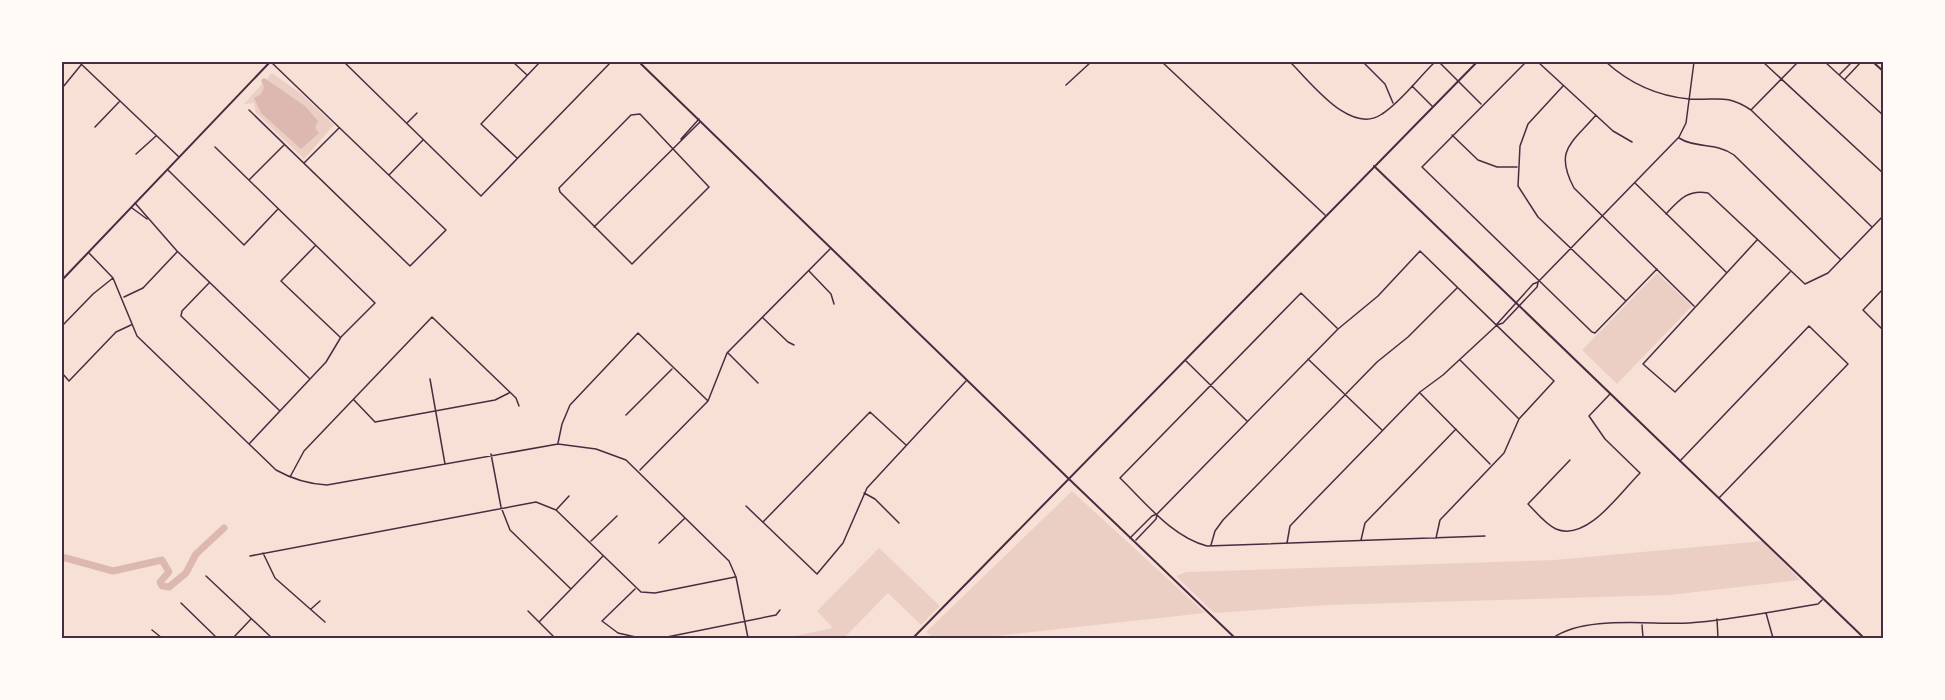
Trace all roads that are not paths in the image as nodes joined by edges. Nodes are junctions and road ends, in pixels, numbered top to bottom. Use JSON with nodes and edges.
{"nodes":[{"id":1,"x":79,"y":62,"type":"edge"},
{"id":2,"x":271,"y":62,"type":"edge"},
{"id":3,"x":344,"y":62,"type":"edge"},
{"id":4,"x":513,"y":62,"type":"edge"},
{"id":5,"x":540,"y":62,"type":"edge"},
{"id":6,"x":611,"y":62,"type":"edge"},
{"id":7,"x":639,"y":62,"type":"edge"},
{"id":8,"x":1091,"y":62,"type":"edge"},
{"id":9,"x":1162,"y":62,"type":"edge"},
{"id":10,"x":1290,"y":62,"type":"edge"},
{"id":11,"x":1363,"y":62,"type":"edge"},
{"id":12,"x":1435,"y":62,"type":"edge"},
{"id":13,"x":1439,"y":62,"type":"edge"},
{"id":14,"x":1477,"y":62,"type":"edge"},
{"id":15,"x":1526,"y":62,"type":"edge"},
{"id":16,"x":1538,"y":62,"type":"edge"},
{"id":17,"x":1606,"y":62,"type":"edge"},
{"id":18,"x":1694,"y":62,"type":"edge"},
{"id":19,"x":1763,"y":62,"type":"edge"},
{"id":20,"x":1798,"y":62,"type":"edge"},
{"id":21,"x":1825,"y":62,"type":"edge"},
{"id":22,"x":1852,"y":62,"type":"edge"},
{"id":23,"x":1861,"y":62,"type":"edge"},
{"id":24,"x":1873,"y":62,"type":"edge"},
{"id":25,"x":82,"y":64,"type":"junction"},
{"id":26,"x":1884,"y":72,"type":"edge"},
{"id":27,"x":1839,"y":74,"type":"junction"},
{"id":28,"x":527,"y":76,"type":"junction"},
{"id":29,"x":1782,"y":79,"type":"junction"},
{"id":30,"x":1844,"y":79,"type":"junction"},
{"id":31,"x":1458,"y":81,"type":"junction"},
{"id":32,"x":1066,"y":85,"type":"dead end"},
{"id":33,"x":1411,"y":86,"type":"junction"},
{"id":34,"x":1563,"y":86,"type":"junction"},
{"id":35,"x":63,"y":87,"type":"edge"},
{"id":36,"x":1690,"y":99,"type":"junction"},
{"id":37,"x":119,"y":102,"type":"junction"},
{"id":38,"x":1394,"y":104,"type":"junction"},
{"id":39,"x":1482,"y":104,"type":"junction"},
{"id":40,"x":1432,"y":107,"type":"junction"},
{"id":41,"x":249,"y":110,"type":"dead end"},
{"id":42,"x":1751,"y":110,"type":"junction"},
{"id":43,"x":417,"y":113,"type":"dead end"},
{"id":44,"x":1596,"y":115,"type":"junction"},
{"id":45,"x":1884,"y":117,"type":"edge"},
{"id":46,"x":700,"y":120,"type":"junction"},
{"id":47,"x":407,"y":123,"type":"junction"},
{"id":48,"x":95,"y":127,"type":"dead end"},
{"id":49,"x":339,"y":127,"type":"junction"},
{"id":50,"x":1452,"y":135,"type":"junction"},
{"id":51,"x":156,"y":136,"type":"junction"},
{"id":52,"x":1679,"y":137,"type":"junction"},
{"id":53,"x":423,"y":139,"type":"junction"},
{"id":54,"x":1632,"y":142,"type":"dead end"},
{"id":55,"x":284,"y":144,"type":"junction"},
{"id":56,"x":215,"y":147,"type":"dead end"},
{"id":57,"x":672,"y":148,"type":"junction"},
{"id":58,"x":136,"y":154,"type":"dead end"},
{"id":59,"x":180,"y":157,"type":"junction"},
{"id":60,"x":518,"y":158,"type":"junction"},
{"id":61,"x":304,"y":163,"type":"junction"},
{"id":62,"x":1374,"y":166,"type":"junction"},
{"id":63,"x":1518,"y":168,"type":"junction"},
{"id":64,"x":168,"y":170,"type":"junction"},
{"id":65,"x":1884,"y":174,"type":"edge"},
{"id":66,"x":389,"y":175,"type":"junction"},
{"id":67,"x":249,"y":180,"type":"junction"},
{"id":68,"x":1635,"y":183,"type":"junction"},
{"id":69,"x":135,"y":203,"type":"junction"},
{"id":70,"x":131,"y":207,"type":"junction"},
{"id":71,"x":278,"y":209,"type":"junction"},
{"id":72,"x":1666,"y":214,"type":"junction"},
{"id":73,"x":1884,"y":214,"type":"edge"},
{"id":74,"x":1326,"y":215,"type":"junction"},
{"id":75,"x":1602,"y":217,"type":"junction"},
{"id":76,"x":148,"y":219,"type":"junction"},
{"id":77,"x":1872,"y":226,"type":"junction"},
{"id":78,"x":594,"y":227,"type":"junction"},
{"id":79,"x":1757,"y":240,"type":"junction"},
{"id":80,"x":316,"y":245,"type":"junction"},
{"id":81,"x":830,"y":248,"type":"junction"},
{"id":82,"x":1571,"y":249,"type":"junction"},
{"id":83,"x":177,"y":251,"type":"junction"},
{"id":84,"x":88,"y":253,"type":"junction"},
{"id":85,"x":1841,"y":260,"type":"junction"},
{"id":86,"x":1657,"y":269,"type":"junction"},
{"id":87,"x":808,"y":271,"type":"junction"},
{"id":88,"x":1790,"y":272,"type":"junction"},
{"id":89,"x":1726,"y":273,"type":"junction"},
{"id":90,"x":113,"y":278,"type":"junction"},
{"id":91,"x":62,"y":280,"type":"edge"},
{"id":92,"x":210,"y":282,"type":"junction"},
{"id":93,"x":1538,"y":282,"type":"junction"},
{"id":94,"x":1458,"y":287,"type":"junction"},
{"id":95,"x":1884,"y":288,"type":"edge"},
{"id":96,"x":123,"y":298,"type":"junction"},
{"id":97,"x":1515,"y":302,"type":"junction"},
{"id":98,"x":1626,"y":302,"type":"junction"},
{"id":99,"x":834,"y":304,"type":"dead end"},
{"id":100,"x":1519,"y":306,"type":"junction"},
{"id":101,"x":1694,"y":306,"type":"junction"},
{"id":102,"x":762,"y":317,"type":"junction"},
{"id":103,"x":131,"y":325,"type":"junction"},
{"id":104,"x":1497,"y":325,"type":"junction"},
{"id":105,"x":62,"y":326,"type":"edge"},
{"id":106,"x":1338,"y":329,"type":"junction"},
{"id":107,"x":1884,"y":331,"type":"edge"},
{"id":108,"x":341,"y":338,"type":"junction"},
{"id":109,"x":794,"y":345,"type":"dead end"},
{"id":110,"x":728,"y":353,"type":"junction"},
{"id":111,"x":1308,"y":359,"type":"junction"},
{"id":112,"x":1185,"y":360,"type":"junction"},
{"id":113,"x":1460,"y":360,"type":"junction"},
{"id":114,"x":673,"y":368,"type":"junction"},
{"id":115,"x":62,"y":373,"type":"edge"},
{"id":116,"x":310,"y":379,"type":"junction"},
{"id":117,"x":430,"y":379,"type":"dead end"},
{"id":118,"x":966,"y":380,"type":"junction"},
{"id":119,"x":758,"y":383,"type":"dead end"},
{"id":120,"x":1211,"y":386,"type":"junction"},
{"id":121,"x":510,"y":392,"type":"junction"},
{"id":122,"x":1419,"y":392,"type":"junction"},
{"id":123,"x":1611,"y":393,"type":"junction"},
{"id":124,"x":1345,"y":395,"type":"junction"},
{"id":125,"x":353,"y":399,"type":"junction"},
{"id":126,"x":708,"y":400,"type":"junction"},
{"id":127,"x":519,"y":406,"type":"dead end"},
{"id":128,"x":280,"y":411,"type":"junction"},
{"id":129,"x":436,"y":411,"type":"junction"},
{"id":130,"x":626,"y":416,"type":"dead end"},
{"id":131,"x":1519,"y":419,"type":"junction"},
{"id":132,"x":1248,"y":421,"type":"junction"},
{"id":133,"x":1456,"y":429,"type":"junction"},
{"id":134,"x":1382,"y":431,"type":"junction"},
{"id":135,"x":249,"y":444,"type":"junction"},
{"id":136,"x":558,"y":444,"type":"junction"},
{"id":137,"x":906,"y":446,"type":"junction"},
{"id":138,"x":491,"y":454,"type":"junction"},
{"id":139,"x":1570,"y":460,"type":"dead end"},
{"id":140,"x":1680,"y":461,"type":"junction"},
{"id":141,"x":446,"y":464,"type":"junction"},
{"id":142,"x":1492,"y":466,"type":"junction"},
{"id":143,"x":639,"y":471,"type":"junction"},
{"id":144,"x":289,"y":477,"type":"junction"},
{"id":145,"x":1069,"y":479,"type":"junction"},
{"id":146,"x":864,"y":493,"type":"junction"},
{"id":147,"x":568,"y":496,"type":"dead end"},
{"id":148,"x":1719,"y":498,"type":"junction"},
{"id":149,"x":746,"y":506,"type":"dead end"},
{"id":150,"x":501,"y":507,"type":"junction"},
{"id":151,"x":556,"y":510,"type":"junction"},
{"id":152,"x":1157,"y":514,"type":"junction"},
{"id":153,"x":617,"y":516,"type":"dead end"},
{"id":154,"x":686,"y":517,"type":"junction"},
{"id":155,"x":764,"y":522,"type":"junction"},
{"id":156,"x":899,"y":523,"type":"dead end"},
{"id":157,"x":1485,"y":536,"type":"dead end"},
{"id":158,"x":1130,"y":538,"type":"junction"},
{"id":159,"x":1436,"y":538,"type":"junction"},
{"id":160,"x":1360,"y":541,"type":"junction"},
{"id":161,"x":590,"y":542,"type":"junction"},
{"id":162,"x":1134,"y":542,"type":"junction"},
{"id":163,"x":659,"y":543,"type":"dead end"},
{"id":164,"x":1287,"y":543,"type":"junction"},
{"id":165,"x":1211,"y":546,"type":"junction"},
{"id":166,"x":262,"y":553,"type":"junction"},
{"id":167,"x":604,"y":555,"type":"junction"},
{"id":168,"x":250,"y":556,"type":"dead end"},
{"id":169,"x":206,"y":576,"type":"dead end"},
{"id":170,"x":736,"y":577,"type":"junction"},
{"id":171,"x":636,"y":588,"type":"junction"},
{"id":172,"x":571,"y":589,"type":"junction"},
{"id":173,"x":1823,"y":599,"type":"junction"},
{"id":174,"x":320,"y":601,"type":"dead end"},
{"id":175,"x":181,"y":603,"type":"dead end"},
{"id":176,"x":310,"y":610,"type":"junction"},
{"id":177,"x":780,"y":610,"type":"dead end"},
{"id":178,"x":528,"y":611,"type":"dead end"},
{"id":179,"x":1766,"y":613,"type":"junction"},
{"id":180,"x":251,"y":619,"type":"junction"},
{"id":181,"x":1717,"y":619,"type":"junction"},
{"id":182,"x":325,"y":622,"type":"dead end"},
{"id":183,"x":539,"y":622,"type":"junction"},
{"id":184,"x":745,"y":622,"type":"junction"},
{"id":185,"x":1642,"y":624,"type":"junction"},
{"id":186,"x":152,"y":630,"type":"dead end"},
{"id":187,"x":1859,"y":634,"type":"junction"},
{"id":188,"x":162,"y":639,"type":"edge"},
{"id":189,"x":217,"y":639,"type":"edge"},
{"id":190,"x":233,"y":639,"type":"edge"},
{"id":191,"x":272,"y":639,"type":"edge"},
{"id":192,"x":555,"y":639,"type":"edge"},
{"id":193,"x":640,"y":639,"type":"edge"},
{"id":194,"x":662,"y":639,"type":"edge"},
{"id":195,"x":748,"y":639,"type":"edge"},
{"id":196,"x":913,"y":639,"type":"edge"},
{"id":197,"x":1235,"y":639,"type":"edge"},
{"id":198,"x":1553,"y":639,"type":"edge"},
{"id":199,"x":1643,"y":639,"type":"edge"},
{"id":200,"x":1718,"y":639,"type":"edge"},
{"id":201,"x":1773,"y":639,"type":"edge"},
{"id":202,"x":1855,"y":639,"type":"edge"},
{"id":203,"x":1864,"y":639,"type":"edge"}],
"edges":[{"from":1,"to":25,"type":"street"},
{"from":2,"to":49,"type":"street"},
{"from":2,"to":59,"type":"main road"},
{"from":3,"to":47,"type":"street"},
{"from":4,"to":28,"type":"street"},
{"from":5,"to":28,"type":"street"},
{"from":6,"to":60,"type":"street"},
{"from":7,"to":46,"type":"main road"},
{"from":8,"to":32,"type":"street"},
{"from":9,"to":74,"type":"street"},
{"from":10,"to":38,"type":"street"},
{"from":11,"to":38,"type":"street"},
{"from":12,"to":33,"type":"street"},
{"from":13,"to":31,"type":"street"},
{"from":14,"to":31,"type":"main road"},
{"from":15,"to":39,"type":"street"},
{"from":16,"to":34,"type":"street"},
{"from":17,"to":36,"type":"street"},
{"from":18,"to":36,"type":"street"},
{"from":19,"to":29,"type":"street"},
{"from":20,"to":29,"type":"street"},
{"from":21,"to":27,"type":"street"},
{"from":22,"to":27,"type":"street"},
{"from":23,"to":30,"type":"street"},
{"from":24,"to":26,"type":"main road"},
{"from":25,"to":35,"type":"street"},
{"from":25,"to":37,"type":"street"},
{"from":27,"to":30,"type":"street"},
{"from":28,"to":60,"type":"street"},
{"from":29,"to":42,"type":"street"},
{"from":29,"to":65,"type":"street"},
{"from":30,"to":45,"type":"street"},
{"from":31,"to":39,"type":"street"},
{"from":31,"to":40,"type":"main road"},
{"from":33,"to":38,"type":"street"},
{"from":33,"to":40,"type":"street"},
{"from":34,"to":44,"type":"street"},
{"from":34,"to":63,"type":"street"},
{"from":36,"to":42,"type":"street"},
{"from":36,"to":52,"type":"street"},
{"from":37,"to":48,"type":"street"},
{"from":37,"to":51,"type":"street"},
{"from":39,"to":50,"type":"street"},
{"from":40,"to":62,"type":"main road"},
{"from":41,"to":55,"type":"street"},
{"from":42,"to":77,"type":"street"},
{"from":43,"to":47,"type":"street"},
{"from":44,"to":54,"type":"street"},
{"from":44,"to":75,"type":"street"},
{"from":46,"to":57,"type":"street"},
{"from":46,"to":81,"type":"main road"},
{"from":47,"to":53,"type":"street"},
{"from":49,"to":61,"type":"street"},
{"from":49,"to":66,"type":"street"},
{"from":50,"to":63,"type":"street"},
{"from":50,"to":93,"type":"street"},
{"from":51,"to":58,"type":"street"},
{"from":51,"to":59,"type":"street"},
{"from":52,"to":68,"type":"street"},
{"from":52,"to":85,"type":"street"},
{"from":53,"to":60,"type":"street"},
{"from":53,"to":66,"type":"street"},
{"from":55,"to":61,"type":"street"},
{"from":55,"to":67,"type":"street"},
{"from":56,"to":67,"type":"street"},
{"from":57,"to":78,"type":"street"},
{"from":57,"to":78,"type":"street"},
{"from":57,"to":78,"type":"street"},
{"from":59,"to":64,"type":"main road"},
{"from":61,"to":66,"type":"street"},
{"from":62,"to":74,"type":"main road"},
{"from":62,"to":97,"type":"main road"},
{"from":63,"to":82,"type":"street"},
{"from":64,"to":69,"type":"main road"},
{"from":64,"to":71,"type":"street"},
{"from":67,"to":71,"type":"street"},
{"from":68,"to":72,"type":"street"},
{"from":68,"to":75,"type":"street"},
{"from":69,"to":70,"type":"main road"},
{"from":69,"to":76,"type":"street"},
{"from":70,"to":76,"type":"street"},
{"from":70,"to":84,"type":"main road"},
{"from":71,"to":80,"type":"street"},
{"from":72,"to":79,"type":"street"},
{"from":72,"to":89,"type":"street"},
{"from":73,"to":77,"type":"street"},
{"from":74,"to":112,"type":"main road"},
{"from":75,"to":82,"type":"street"},
{"from":75,"to":86,"type":"street"},
{"from":76,"to":83,"type":"street"},
{"from":77,"to":85,"type":"street"},
{"from":79,"to":88,"type":"street"},
{"from":79,"to":89,"type":"street"},
{"from":80,"to":108,"type":"street"},
{"from":80,"to":108,"type":"street"},
{"from":81,"to":87,"type":"street"},
{"from":81,"to":118,"type":"main road"},
{"from":82,"to":93,"type":"street"},
{"from":82,"to":98,"type":"street"},
{"from":83,"to":92,"type":"street"},
{"from":83,"to":96,"type":"street"},
{"from":84,"to":90,"type":"street"},
{"from":84,"to":91,"type":"main road"},
{"from":85,"to":88,"type":"street"},
{"from":86,"to":98,"type":"street"},
{"from":86,"to":101,"type":"street"},
{"from":87,"to":99,"type":"street"},
{"from":87,"to":102,"type":"street"},
{"from":88,"to":101,"type":"street"},
{"from":89,"to":101,"type":"street"},
{"from":90,"to":96,"type":"street"},
{"from":90,"to":105,"type":"street"},
{"from":92,"to":116,"type":"street"},
{"from":92,"to":128,"type":"street"},
{"from":93,"to":97,"type":"street"},
{"from":93,"to":98,"type":"street"},
{"from":93,"to":100,"type":"street"},
{"from":94,"to":104,"type":"street"},
{"from":94,"to":106,"type":"street"},
{"from":94,"to":124,"type":"street"},
{"from":95,"to":107,"type":"street"},
{"from":96,"to":103,"type":"street"},
{"from":97,"to":100,"type":"main road"},
{"from":97,"to":104,"type":"street"},
{"from":100,"to":104,"type":"street"},
{"from":100,"to":123,"type":"main road"},
{"from":102,"to":109,"type":"street"},
{"from":102,"to":110,"type":"street"},
{"from":103,"to":115,"type":"street"},
{"from":103,"to":135,"type":"street"},
{"from":104,"to":113,"type":"street"},
{"from":104,"to":131,"type":"street"},
{"from":106,"to":111,"type":"street"},
{"from":106,"to":120,"type":"street"},
{"from":108,"to":116,"type":"street"},
{"from":110,"to":119,"type":"street"},
{"from":110,"to":126,"type":"street"},
{"from":111,"to":124,"type":"street"},
{"from":111,"to":132,"type":"street"},
{"from":112,"to":120,"type":"street"},
{"from":112,"to":145,"type":"main road"},
{"from":113,"to":122,"type":"street"},
{"from":113,"to":131,"type":"street"},
{"from":114,"to":126,"type":"street"},
{"from":114,"to":130,"type":"street"},
{"from":114,"to":136,"type":"street"},
{"from":116,"to":128,"type":"street"},
{"from":117,"to":129,"type":"street"},
{"from":118,"to":137,"type":"street"},
{"from":118,"to":145,"type":"main road"},
{"from":120,"to":132,"type":"street"},
{"from":120,"to":152,"type":"street"},
{"from":121,"to":125,"type":"street"},
{"from":121,"to":127,"type":"street"},
{"from":121,"to":129,"type":"street"},
{"from":122,"to":133,"type":"street"},
{"from":122,"to":134,"type":"street"},
{"from":123,"to":139,"type":"street"},
{"from":123,"to":140,"type":"main road"},
{"from":124,"to":134,"type":"street"},
{"from":124,"to":165,"type":"street"},
{"from":125,"to":129,"type":"street"},
{"from":125,"to":144,"type":"street"},
{"from":126,"to":143,"type":"street"},
{"from":128,"to":135,"type":"street"},
{"from":129,"to":141,"type":"street"},
{"from":131,"to":142,"type":"street"},
{"from":132,"to":152,"type":"street"},
{"from":133,"to":142,"type":"street"},
{"from":133,"to":160,"type":"street"},
{"from":134,"to":164,"type":"street"},
{"from":135,"to":144,"type":"street"},
{"from":136,"to":138,"type":"street"},
{"from":136,"to":143,"type":"street"},
{"from":137,"to":146,"type":"street"},
{"from":137,"to":155,"type":"street"},
{"from":138,"to":141,"type":"street"},
{"from":138,"to":150,"type":"street"},
{"from":140,"to":148,"type":"main road"},
{"from":140,"to":148,"type":"street"},
{"from":141,"to":144,"type":"street"},
{"from":142,"to":159,"type":"street"},
{"from":143,"to":154,"type":"street"},
{"from":145,"to":158,"type":"main road"},
{"from":145,"to":196,"type":"main road"},
{"from":146,"to":155,"type":"street"},
{"from":146,"to":156,"type":"street"},
{"from":147,"to":151,"type":"street"},
{"from":148,"to":173,"type":"main road"},
{"from":149,"to":155,"type":"street"},
{"from":150,"to":151,"type":"street"},
{"from":150,"to":166,"type":"street"},
{"from":150,"to":172,"type":"street"},
{"from":151,"to":161,"type":"street"},
{"from":152,"to":158,"type":"street"},
{"from":152,"to":162,"type":"street"},
{"from":152,"to":165,"type":"street"},
{"from":153,"to":161,"type":"street"},
{"from":154,"to":163,"type":"street"},
{"from":154,"to":170,"type":"street"},
{"from":157,"to":159,"type":"street"},
{"from":158,"to":162,"type":"main road"},
{"from":159,"to":160,"type":"street"},
{"from":160,"to":164,"type":"street"},
{"from":161,"to":167,"type":"street"},
{"from":162,"to":197,"type":"main road"},
{"from":164,"to":165,"type":"street"},
{"from":166,"to":168,"type":"street"},
{"from":166,"to":176,"type":"street"},
{"from":167,"to":171,"type":"street"},
{"from":167,"to":172,"type":"street"},
{"from":169,"to":180,"type":"street"},
{"from":170,"to":171,"type":"street"},
{"from":170,"to":184,"type":"street"},
{"from":171,"to":193,"type":"street"},
{"from":172,"to":183,"type":"street"},
{"from":173,"to":179,"type":"street"},
{"from":173,"to":187,"type":"main road"},
{"from":174,"to":176,"type":"street"},
{"from":175,"to":189,"type":"street"},
{"from":176,"to":182,"type":"street"},
{"from":177,"to":184,"type":"street"},
{"from":178,"to":183,"type":"street"},
{"from":179,"to":181,"type":"street"},
{"from":179,"to":201,"type":"street"},
{"from":180,"to":190,"type":"street"},
{"from":180,"to":191,"type":"street"},
{"from":181,"to":185,"type":"street"},
{"from":181,"to":200,"type":"street"},
{"from":183,"to":192,"type":"street"},
{"from":184,"to":194,"type":"street"},
{"from":184,"to":195,"type":"street"},
{"from":185,"to":198,"type":"street"},
{"from":185,"to":199,"type":"street"},
{"from":186,"to":188,"type":"street"},
{"from":187,"to":202,"type":"street"},
{"from":187,"to":203,"type":"main road"}]}
